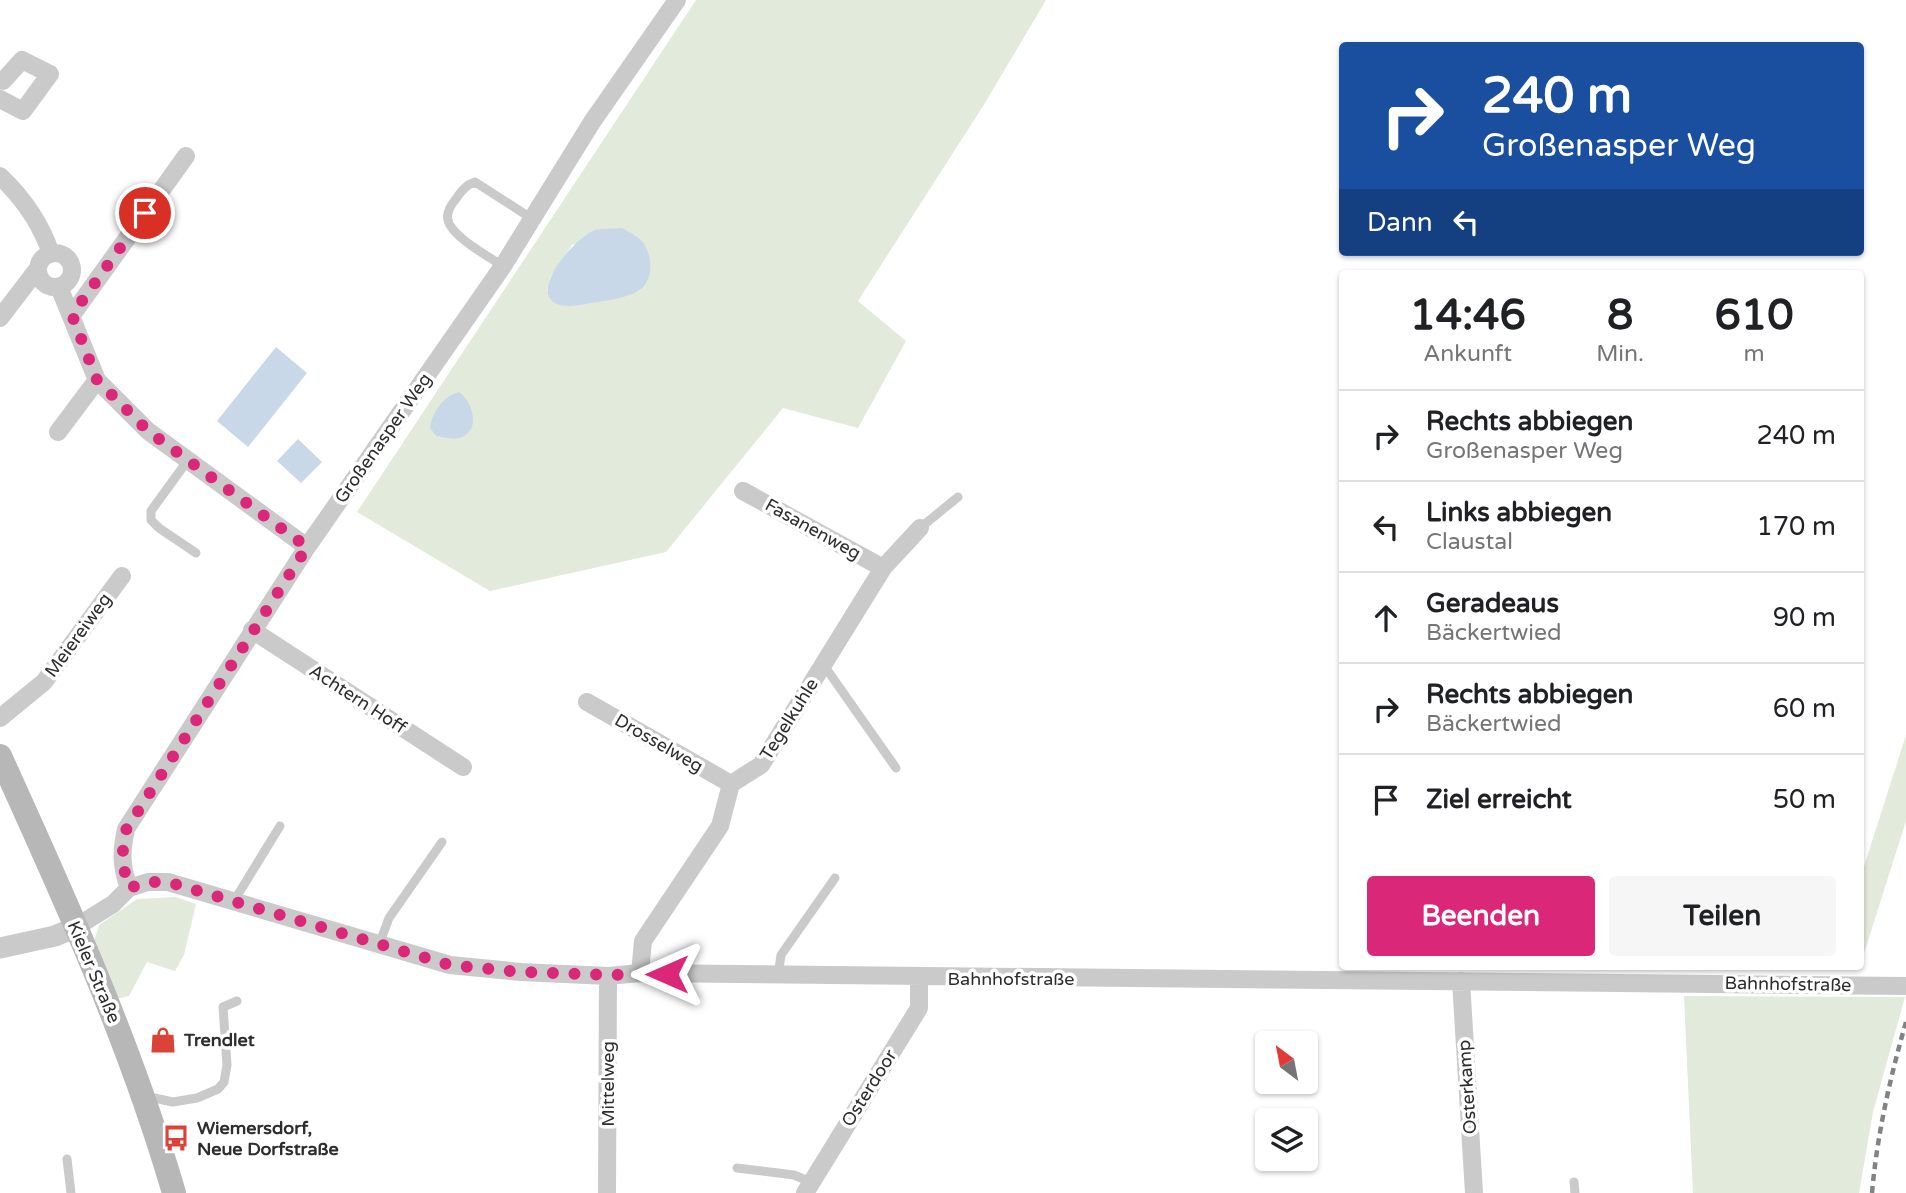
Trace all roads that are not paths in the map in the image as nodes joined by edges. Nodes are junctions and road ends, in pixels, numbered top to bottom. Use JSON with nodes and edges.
{"nodes":[{"id":1,"x":677,"y":0,"type":"edge"},
{"id":2,"x":186,"y":156,"type":"dead end"},
{"id":3,"x":0,"y":176,"type":"edge"},
{"id":4,"x":531,"y":218,"type":"junction"},
{"id":5,"x":51,"y":254,"type":"junction"},
{"id":6,"x":503,"y":266,"type":"junction"},
{"id":7,"x":36,"y":271,"type":"junction"},
{"id":8,"x":59,"y":287,"type":"junction"},
{"id":9,"x":72,"y":315,"type":"junction"},
{"id":10,"x":0,"y":318,"type":"edge"},
{"id":11,"x":97,"y":380,"type":"junction"},
{"id":12,"x":58,"y":432,"type":"dead end"},
{"id":13,"x":188,"y":460,"type":"junction"},
{"id":14,"x":743,"y":491,"type":"dead end"},
{"id":15,"x":958,"y":497,"type":"dead end"},
{"id":16,"x":920,"y":528,"type":"joint"},
{"id":17,"x":307,"y":547,"type":"junction"},
{"id":18,"x":195,"y":553,"type":"dead end"},
{"id":19,"x":883,"y":568,"type":"junction"},
{"id":20,"x":122,"y":576,"type":"dead end"},
{"id":21,"x":252,"y":631,"type":"junction"},
{"id":22,"x":823,"y":664,"type":"junction"},
{"id":23,"x":587,"y":702,"type":"dead end"},
{"id":24,"x":0,"y":718,"type":"edge"},
{"id":25,"x":0,"y":756,"type":"edge"},
{"id":26,"x":463,"y":767,"type":"dead end"},
{"id":27,"x":896,"y":768,"type":"dead end"},
{"id":28,"x":731,"y":784,"type":"junction"},
{"id":29,"x":280,"y":826,"type":"dead end"},
{"id":30,"x":442,"y":842,"type":"dead end"},
{"id":31,"x":835,"y":878,"type":"dead end"},
{"id":32,"x":129,"y":888,"type":"junction"},
{"id":33,"x":233,"y":903,"type":"junction"},
{"id":34,"x":76,"y":927,"type":"junction"},
{"id":35,"x":379,"y":945,"type":"junction"},
{"id":36,"x":0,"y":948,"type":"edge"},
{"id":37,"x":640,"y":974,"type":"junction"},
{"id":38,"x":608,"y":975,"type":"junction"},
{"id":39,"x":778,"y":976,"type":"junction"},
{"id":40,"x":919,"y":979,"type":"junction"},
{"id":41,"x":1461,"y":981,"type":"junction"},
{"id":42,"x":1906,"y":986,"type":"edge"},
{"id":43,"x":237,"y":1001,"type":"dead end"},
{"id":44,"x":143,"y":1096,"type":"junction"},
{"id":45,"x":67,"y":1159,"type":"dead end"},
{"id":46,"x":737,"y":1168,"type":"dead end"},
{"id":47,"x":1574,"y":1182,"type":"dead end"},
{"id":48,"x":808,"y":1188,"type":"edge"},
{"id":49,"x":71,"y":1193,"type":"edge"},
{"id":50,"x":174,"y":1193,"type":"edge"},
{"id":51,"x":607,"y":1193,"type":"edge"},
{"id":52,"x":1474,"y":1193,"type":"edge"},
{"id":53,"x":1575,"y":1193,"type":"edge"}],
"edges":[{"from":1,"to":4,"type":"street","name":"Großenasper Weg"},
{"from":2,"to":9,"type":"street"},
{"from":3,"to":5,"type":"street"},
{"from":4,"to":6,"type":"street","name":"Großenasper Weg"},
{"from":4,"to":6,"type":"lane"},
{"from":5,"to":7,"type":"street"},
{"from":5,"to":8,"type":"street"},
{"from":6,"to":17,"type":"street","name":"Großenasper Weg"},
{"from":7,"to":8,"type":"street"},
{"from":7,"to":10,"type":"street"},
{"from":8,"to":9,"type":"street"},
{"from":9,"to":11,"type":"street"},
{"from":11,"to":12,"type":"street"},
{"from":11,"to":13,"type":"street"},
{"from":13,"to":17,"type":"street"},
{"from":13,"to":18,"type":"lane"},
{"from":14,"to":19,"type":"street","name":"Fasanenweg"},
{"from":15,"to":16,"type":"lane"},
{"from":16,"to":19,"type":"street","name":"Tegelkuhle"},
{"from":17,"to":21,"type":"street","name":"Großenasper Weg"},
{"from":19,"to":22,"type":"street","name":"Tegelkuhle"},
{"from":20,"to":24,"type":"street","name":"Meiereiweg"},
{"from":21,"to":26,"type":"street","name":"Achtern Hoff"},
{"from":21,"to":32,"type":"street","name":"Großenasper Weg"},
{"from":22,"to":27,"type":"lane"},
{"from":22,"to":28,"type":"street","name":"Tegelkuhle"},
{"from":23,"to":28,"type":"street","name":"Drosselweg"},
{"from":25,"to":34,"type":"main road","name":"Kieler Straße"},
{"from":28,"to":37,"type":"street"},
{"from":29,"to":33,"type":"lane"},
{"from":30,"to":35,"type":"lane"},
{"from":31,"to":39,"type":"lane"},
{"from":32,"to":33,"type":"street","name":"Bahnhofstraße"},
{"from":32,"to":34,"type":"street"},
{"from":33,"to":35,"type":"street","name":"Bahnhofstraße"},
{"from":34,"to":36,"type":"street"},
{"from":34,"to":44,"type":"main road","name":"Kieler Straße"},
{"from":35,"to":38,"type":"street","name":"Bahnhofstraße"},
{"from":37,"to":38,"type":"street","name":"Bahnhofstraße"},
{"from":37,"to":39,"type":"street","name":"Bahnhofstraße"},
{"from":38,"to":51,"type":"street","name":"Mittelweg"},
{"from":39,"to":40,"type":"street","name":"Bahnhofstraße"},
{"from":40,"to":41,"type":"street","name":"Bahnhofstraße"},
{"from":40,"to":48,"type":"street","name":"Osterdoor"},
{"from":41,"to":42,"type":"street","name":"Bahnhofstraße"},
{"from":41,"to":52,"type":"street","name":"Osterkamp"},
{"from":43,"to":44,"type":"lane"},
{"from":44,"to":50,"type":"main road","name":"Kieler Straße"},
{"from":45,"to":49,"type":"lane"},
{"from":46,"to":48,"type":"lane"},
{"from":47,"to":53,"type":"lane"}]}
